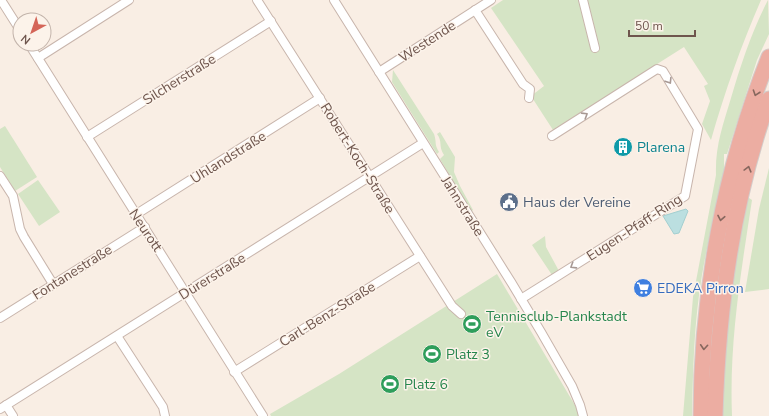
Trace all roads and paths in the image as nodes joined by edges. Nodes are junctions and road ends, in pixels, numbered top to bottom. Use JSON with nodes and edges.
{"nodes":[{"id":1,"x":1,"y":0,"type":"edge"},
{"id":2,"x":129,"y":0,"type":"edge"},
{"id":3,"x":258,"y":0,"type":"edge"},
{"id":4,"x":334,"y":0,"type":"edge"},
{"id":5,"x":491,"y":0,"type":"edge"},
{"id":6,"x":583,"y":0,"type":"edge"},
{"id":7,"x":475,"y":10,"type":"junction"},
{"id":8,"x":12,"y":17,"type":"edge"},
{"id":9,"x":271,"y":21,"type":"junction"},
{"id":10,"x":595,"y":48,"type":"dead end"},
{"id":11,"x":34,"y":52,"type":"edge"},
{"id":12,"x":769,"y":57,"type":"edge"},
{"id":13,"x":38,"y":58,"type":"junction"},
{"id":14,"x":379,"y":72,"type":"junction"},
{"id":15,"x":320,"y":98,"type":"junction"},
{"id":16,"x":528,"y":98,"type":"dead end"},
{"id":17,"x":769,"y":99,"type":"edge"},
{"id":18,"x":552,"y":136,"type":"dead end"},
{"id":19,"x":87,"y":137,"type":"junction"},
{"id":20,"x":423,"y":143,"type":"junction"},
{"id":21,"x":0,"y":176,"type":"edge"},
{"id":22,"x":370,"y":177,"type":"junction"},
{"id":23,"x":135,"y":215,"type":"junction"},
{"id":24,"x":144,"y":227,"type":"junction"},
{"id":25,"x":420,"y":256,"type":"junction"},
{"id":26,"x":54,"y":284,"type":"junction"},
{"id":27,"x":186,"y":292,"type":"junction"},
{"id":28,"x":521,"y":299,"type":"junction"},
{"id":29,"x":461,"y":314,"type":"dead end"},
{"id":30,"x":0,"y":318,"type":"edge"},
{"id":31,"x":117,"y":336,"type":"junction"},
{"id":32,"x":234,"y":372,"type":"junction"},
{"id":33,"x":3,"y":407,"type":"edge"},
{"id":34,"x":13,"y":416,"type":"edge"},
{"id":35,"x":165,"y":416,"type":"edge"},
{"id":36,"x":262,"y":416,"type":"edge"},
{"id":37,"x":583,"y":416,"type":"edge"},
{"id":38,"x":701,"y":416,"type":"edge"},
{"id":39,"x":715,"y":416,"type":"edge"}],
"edges":[{"from":1,"to":8,"type":"street"},
{"from":2,"to":13,"type":"street"},
{"from":3,"to":9,"type":"street","name":"Robert-Koch-Straße"},
{"from":4,"to":14,"type":"street","name":"Jahnstraße"},
{"from":5,"to":7,"type":"street","name":"Westende"},
{"from":6,"to":10,"type":"street"},
{"from":7,"to":14,"type":"street","name":"Westende"},
{"from":7,"to":16,"type":"street"},
{"from":9,"to":15,"type":"street","name":"Robert-Koch-Straße"},
{"from":9,"to":19,"type":"street","name":"Silcherstraße"},
{"from":11,"to":13,"type":"street","name":"Neurott"},
{"from":12,"to":38,"type":"highway","one_way":true},
{"from":13,"to":19,"type":"street","name":"Neurott"},
{"from":14,"to":20,"type":"street","name":"Jahnstraße"},
{"from":15,"to":22,"type":"street","name":"Robert-Koch-Straße"},
{"from":15,"to":23,"type":"street","name":"Uhlandstraße"},
{"from":39,"to":17,"type":"highway","one_way":true},
{"from":18,"to":28,"type":"street","name":"Eugen-Pfaff-Ring","one_way":true},
{"from":19,"to":23,"type":"street","name":"Neurott"},
{"from":20,"to":22,"type":"street","name":"Dürerstraße"},
{"from":20,"to":28,"type":"street","name":"Jahnstraße"},
{"from":21,"to":26,"type":"street"},
{"from":22,"to":25,"type":"street","name":"Robert-Koch-Straße"},
{"from":22,"to":27,"type":"street","name":"Dürerstraße"},
{"from":23,"to":24,"type":"street","name":"Neurott"},
{"from":24,"to":26,"type":"street","name":"Fontanestraße"},
{"from":24,"to":27,"type":"street","name":"Neurott"},
{"from":25,"to":29,"type":"street","name":"Robert-Koch-Straße"},
{"from":25,"to":32,"type":"street","name":"Carl-Benz-Straße"},
{"from":26,"to":30,"type":"street","name":"Fontanestraße"},
{"from":27,"to":31,"type":"street","name":"Dürerstraße"},
{"from":27,"to":32,"type":"street","name":"Neurott"},
{"from":28,"to":37,"type":"street","name":"Jahnstraße"},
{"from":31,"to":33,"type":"street","name":"Dürerstraße"},
{"from":31,"to":35,"type":"street"},
{"from":32,"to":36,"type":"street","name":"Neurott"},
{"from":33,"to":34,"type":"street"}]}
